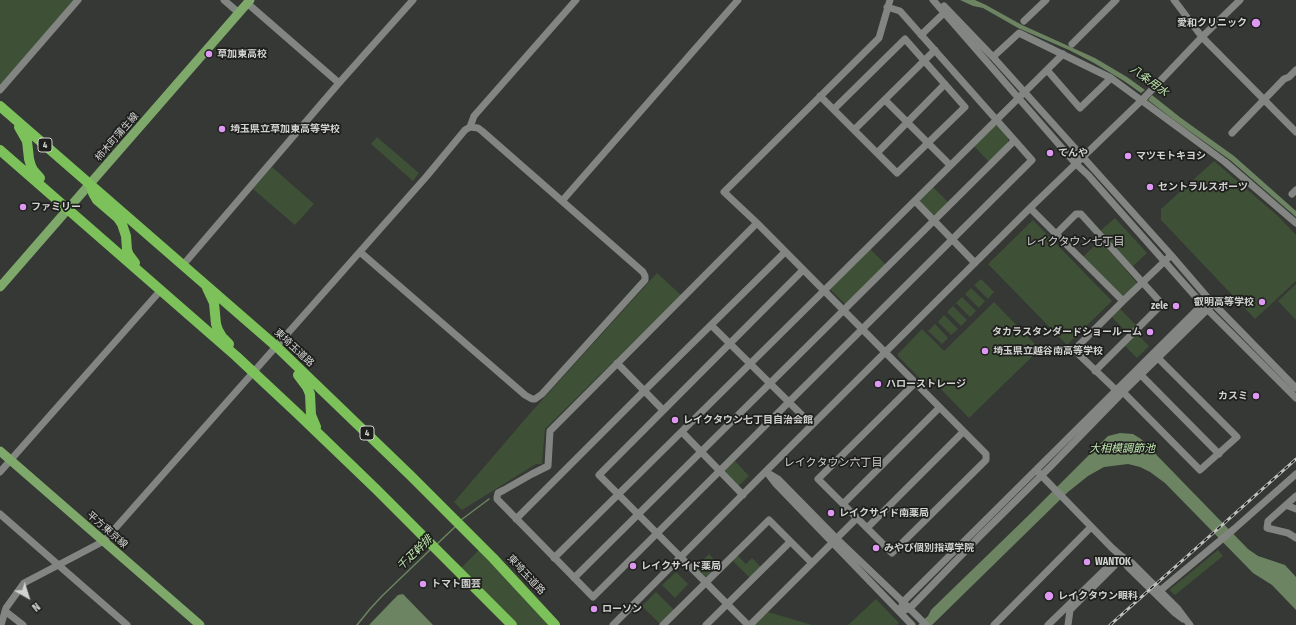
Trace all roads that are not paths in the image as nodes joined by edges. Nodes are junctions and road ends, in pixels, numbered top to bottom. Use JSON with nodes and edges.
{"nodes":[{"id":1,"x":78,"y":0,"type":"edge"},
{"id":2,"x":224,"y":0,"type":"edge"},
{"id":3,"x":413,"y":0,"type":"edge"},
{"id":4,"x":576,"y":0,"type":"edge"},
{"id":5,"x":738,"y":0,"type":"edge"},
{"id":6,"x":890,"y":0,"type":"edge"},
{"id":7,"x":933,"y":0,"type":"edge"},
{"id":8,"x":938,"y":0,"type":"edge"},
{"id":9,"x":1046,"y":0,"type":"edge"},
{"id":10,"x":1116,"y":0,"type":"edge"},
{"id":11,"x":1174,"y":0,"type":"edge"},
{"id":12,"x":1240,"y":0,"type":"edge"},
{"id":13,"x":248,"y":2,"type":"edge"},
{"id":14,"x":887,"y":7,"type":"junction"},
{"id":15,"x":239,"y":13,"type":"junction"},
{"id":16,"x":944,"y":13,"type":"junction"},
{"id":17,"x":1024,"y":21,"type":"dead end"},
{"id":18,"x":922,"y":35,"type":"junction"},
{"id":19,"x":1202,"y":37,"type":"junction"},
{"id":20,"x":1072,"y":44,"type":"dead end"},
{"id":21,"x":935,"y":50,"type":"junction"},
{"id":22,"x":1063,"y":54,"type":"junction"},
{"id":23,"x":993,"y":57,"type":"junction"},
{"id":24,"x":924,"y":60,"type":"junction"},
{"id":25,"x":1047,"y":70,"type":"junction"},
{"id":26,"x":1296,"y":70,"type":"edge"},
{"id":27,"x":1111,"y":78,"type":"junction"},
{"id":28,"x":339,"y":83,"type":"junction"},
{"id":29,"x":945,"y":84,"type":"junction"},
{"id":30,"x":0,"y":90,"type":"edge"},
{"id":31,"x":1024,"y":92,"type":"junction"},
{"id":32,"x":820,"y":96,"type":"junction"},
{"id":33,"x":1145,"y":96,"type":"junction"},
{"id":34,"x":1018,"y":97,"type":"junction"},
{"id":35,"x":884,"y":100,"type":"junction"},
{"id":36,"x":1264,"y":100,"type":"junction"},
{"id":37,"x":0,"y":106,"type":"edge"},
{"id":38,"x":834,"y":110,"type":"junction"},
{"id":39,"x":10,"y":115,"type":"junction"},
{"id":40,"x":996,"y":120,"type":"junction"},
{"id":41,"x":907,"y":122,"type":"junction"},
{"id":42,"x":470,"y":127,"type":"junction"},
{"id":43,"x":854,"y":130,"type":"junction"},
{"id":44,"x":1296,"y":132,"type":"edge"},
{"id":45,"x":1232,"y":133,"type":"dead end"},
{"id":46,"x":1014,"y":141,"type":"junction"},
{"id":47,"x":928,"y":143,"type":"junction"},
{"id":48,"x":0,"y":150,"type":"edge"},
{"id":49,"x":877,"y":153,"type":"junction"},
{"id":50,"x":1082,"y":157,"type":"junction"},
{"id":51,"x":1076,"y":164,"type":"junction"},
{"id":52,"x":950,"y":166,"type":"junction"},
{"id":53,"x":90,"y":184,"type":"junction"},
{"id":54,"x":915,"y":201,"type":"junction"},
{"id":55,"x":562,"y":202,"type":"junction"},
{"id":56,"x":1030,"y":208,"type":"junction"},
{"id":57,"x":68,"y":210,"type":"junction"},
{"id":58,"x":934,"y":221,"type":"junction"},
{"id":59,"x":757,"y":223,"type":"junction"},
{"id":60,"x":1296,"y":223,"type":"edge"},
{"id":61,"x":1056,"y":234,"type":"junction"},
{"id":62,"x":952,"y":240,"type":"junction"},
{"id":63,"x":360,"y":252,"type":"junction"},
{"id":64,"x":785,"y":252,"type":"junction"},
{"id":65,"x":1171,"y":255,"type":"junction"},
{"id":66,"x":1165,"y":261,"type":"junction"},
{"id":67,"x":975,"y":263,"type":"junction"},
{"id":68,"x":183,"y":265,"type":"junction"},
{"id":69,"x":803,"y":270,"type":"junction"},
{"id":70,"x":146,"y":278,"type":"junction"},
{"id":71,"x":201,"y":280,"type":"junction"},
{"id":72,"x":1141,"y":282,"type":"junction"},
{"id":73,"x":0,"y":287,"type":"edge"},
{"id":74,"x":160,"y":291,"type":"junction"},
{"id":75,"x":824,"y":292,"type":"junction"},
{"id":76,"x":1123,"y":301,"type":"junction"},
{"id":77,"x":1208,"y":304,"type":"junction"},
{"id":78,"x":843,"y":311,"type":"junction"},
{"id":79,"x":711,"y":325,"type":"junction"},
{"id":80,"x":862,"y":329,"type":"junction"},
{"id":81,"x":730,"y":344,"type":"junction"},
{"id":82,"x":277,"y":347,"type":"junction"},
{"id":83,"x":885,"y":353,"type":"junction"},
{"id":84,"x":1158,"y":358,"type":"junction"},
{"id":85,"x":617,"y":363,"type":"junction"},
{"id":86,"x":750,"y":364,"type":"junction"},
{"id":87,"x":1095,"y":371,"type":"junction"},
{"id":88,"x":253,"y":373,"type":"junction"},
{"id":89,"x":1141,"y":375,"type":"junction"},
{"id":90,"x":770,"y":383,"type":"junction"},
{"id":91,"x":915,"y":383,"type":"junction"},
{"id":92,"x":1296,"y":388,"type":"edge"},
{"id":93,"x":1116,"y":390,"type":"junction"},
{"id":94,"x":644,"y":391,"type":"junction"},
{"id":95,"x":1123,"y":392,"type":"junction"},
{"id":96,"x":1296,"y":398,"type":"edge"},
{"id":97,"x":789,"y":402,"type":"junction"},
{"id":98,"x":939,"y":408,"type":"junction"},
{"id":99,"x":663,"y":410,"type":"junction"},
{"id":100,"x":812,"y":425,"type":"junction"},
{"id":101,"x":682,"y":432,"type":"junction"},
{"id":102,"x":963,"y":432,"type":"junction"},
{"id":103,"x":325,"y":438,"type":"junction"},
{"id":104,"x":0,"y":451,"type":"edge"},
{"id":105,"x":701,"y":452,"type":"junction"},
{"id":106,"x":1219,"y":454,"type":"junction"},
{"id":107,"x":10,"y":460,"type":"junction"},
{"id":108,"x":1036,"y":470,"type":"junction"},
{"id":109,"x":719,"y":471,"type":"junction"},
{"id":110,"x":0,"y":472,"type":"edge"},
{"id":111,"x":766,"y":472,"type":"junction"},
{"id":112,"x":1296,"y":474,"type":"edge"},
{"id":113,"x":1042,"y":476,"type":"junction"},
{"id":114,"x":619,"y":495,"type":"junction"},
{"id":115,"x":743,"y":495,"type":"junction"},
{"id":116,"x":1296,"y":496,"type":"edge"},
{"id":117,"x":843,"y":504,"type":"junction"},
{"id":118,"x":1286,"y":505,"type":"junction"},
{"id":119,"x":1296,"y":509,"type":"edge"},
{"id":120,"x":0,"y":514,"type":"edge"},
{"id":121,"x":638,"y":514,"type":"junction"},
{"id":122,"x":857,"y":518,"type":"junction"},
{"id":123,"x":516,"y":519,"type":"junction"},
{"id":124,"x":1091,"y":527,"type":"junction"},
{"id":125,"x":867,"y":528,"type":"junction"},
{"id":126,"x":657,"y":533,"type":"junction"},
{"id":127,"x":1296,"y":538,"type":"edge"},
{"id":128,"x":834,"y":540,"type":"junction"},
{"id":129,"x":104,"y":541,"type":"junction"},
{"id":130,"x":790,"y":542,"type":"junction"},
{"id":131,"x":1120,"y":555,"type":"junction"},
{"id":132,"x":680,"y":557,"type":"junction"},
{"id":133,"x":554,"y":558,"type":"junction"},
{"id":134,"x":812,"y":563,"type":"junction"},
{"id":135,"x":59,"y":565,"type":"junction"},
{"id":136,"x":574,"y":578,"type":"junction"},
{"id":137,"x":705,"y":582,"type":"junction"},
{"id":138,"x":1158,"y":593,"type":"junction"},
{"id":139,"x":903,"y":602,"type":"junction"},
{"id":140,"x":728,"y":604,"type":"junction"},
{"id":141,"x":910,"y":608,"type":"junction"},
{"id":142,"x":3,"y":610,"type":"edge"},
{"id":143,"x":900,"y":612,"type":"junction"},
{"id":144,"x":1187,"y":622,"type":"edge"},
{"id":145,"x":1050,"y":623,"type":"edge"},
{"id":146,"x":196,"y":624,"type":"edge"},
{"id":147,"x":1,"y":625,"type":"edge"},
{"id":148,"x":23,"y":625,"type":"edge"},
{"id":149,"x":127,"y":625,"type":"edge"},
{"id":150,"x":512,"y":625,"type":"edge"},
{"id":151,"x":555,"y":625,"type":"edge"},
{"id":152,"x":613,"y":625,"type":"edge"},
{"id":153,"x":663,"y":625,"type":"edge"},
{"id":154,"x":706,"y":625,"type":"edge"},
{"id":155,"x":749,"y":625,"type":"edge"},
{"id":156,"x":912,"y":625,"type":"edge"},
{"id":157,"x":926,"y":625,"type":"edge"},
{"id":158,"x":994,"y":625,"type":"edge"},
{"id":159,"x":1068,"y":625,"type":"edge"}],
"edges":[{"from":1,"to":30,"type":"street"},
{"from":2,"to":15,"type":"street"},
{"from":3,"to":28,"type":"street"},
{"from":4,"to":42,"type":"street"},
{"from":5,"to":55,"type":"street"},
{"from":6,"to":14,"type":"street"},
{"from":7,"to":16,"type":"street"},
{"from":8,"to":23,"type":"street"},
{"from":9,"to":17,"type":"street"},
{"from":10,"to":20,"type":"street"},
{"from":11,"to":19,"type":"street"},
{"from":12,"to":19,"type":"street"},
{"from":13,"to":15,"type":"main road","name":"柿木町蒲生線"},
{"from":13,"to":28,"type":"street"},
{"from":14,"to":18,"type":"street"},
{"from":14,"to":32,"type":"street"},
{"from":15,"to":53,"type":"main road","name":"柿木町蒲生線"},
{"from":16,"to":18,"type":"street"},
{"from":16,"to":34,"type":"street"},
{"from":18,"to":21,"type":"street"},
{"from":19,"to":33,"type":"street"},
{"from":19,"to":36,"type":"street"},
{"from":21,"to":24,"type":"street"},
{"from":21,"to":40,"type":"street"},
{"from":22,"to":23,"type":"street"},
{"from":22,"to":25,"type":"street"},
{"from":22,"to":27,"type":"street"},
{"from":23,"to":31,"type":"street"},
{"from":24,"to":29,"type":"street"},
{"from":24,"to":35,"type":"street"},
{"from":24,"to":38,"type":"street"},
{"from":25,"to":27,"type":"street"},
{"from":25,"to":31,"type":"street"},
{"from":26,"to":36,"type":"street"},
{"from":27,"to":33,"type":"street"},
{"from":28,"to":68,"type":"street"},
{"from":29,"to":41,"type":"street"},
{"from":29,"to":47,"type":"street"},
{"from":31,"to":34,"type":"street"},
{"from":31,"to":50,"type":"street"},
{"from":32,"to":38,"type":"street"},
{"from":32,"to":59,"type":"street"},
{"from":33,"to":50,"type":"street"},
{"from":33,"to":60,"type":"street"},
{"from":34,"to":40,"type":"street"},
{"from":34,"to":51,"type":"street"},
{"from":35,"to":41,"type":"street"},
{"from":35,"to":43,"type":"street"},
{"from":36,"to":44,"type":"street"},
{"from":36,"to":45,"type":"street"},
{"from":37,"to":39,"type":"highway","name":"東埼玉道路","number":"4"},
{"from":38,"to":43,"type":"street"},
{"from":39,"to":53,"type":"highway","name":"東埼玉道路","number":"4"},
{"from":39,"to":57,"type":"highway","number":"4"},
{"from":40,"to":46,"type":"street"},
{"from":40,"to":52,"type":"street"},
{"from":41,"to":47,"type":"street"},
{"from":41,"to":49,"type":"street"},
{"from":42,"to":55,"type":"street"},
{"from":42,"to":63,"type":"street"},
{"from":43,"to":49,"type":"street"},
{"from":46,"to":58,"type":"street"},
{"from":46,"to":62,"type":"street"},
{"from":47,"to":49,"type":"street"},
{"from":47,"to":52,"type":"street"},
{"from":48,"to":57,"type":"highway","number":"4"},
{"from":50,"to":51,"type":"street"},
{"from":50,"to":65,"type":"street"},
{"from":51,"to":56,"type":"street"},
{"from":51,"to":66,"type":"street"},
{"from":52,"to":54,"type":"street"},
{"from":53,"to":57,"type":"main road","name":"柿木町蒲生線"},
{"from":53,"to":68,"type":"highway","name":"東埼玉道路","number":"4"},
{"from":53,"to":70,"type":"highway","number":"4"},
{"from":54,"to":58,"type":"street"},
{"from":54,"to":75,"type":"street"},
{"from":55,"to":63,"type":"street"},
{"from":56,"to":61,"type":"street"},
{"from":56,"to":67,"type":"street"},
{"from":57,"to":70,"type":"highway","number":"4"},
{"from":57,"to":73,"type":"main road","name":"柿木町蒲生線"},
{"from":58,"to":62,"type":"street"},
{"from":58,"to":78,"type":"street"},
{"from":59,"to":64,"type":"street"},
{"from":59,"to":85,"type":"street"},
{"from":61,"to":72,"type":"street"},
{"from":61,"to":76,"type":"street"},
{"from":62,"to":67,"type":"street"},
{"from":62,"to":80,"type":"street"},
{"from":63,"to":82,"type":"street"},
{"from":64,"to":69,"type":"street"},
{"from":64,"to":79,"type":"street"},
{"from":65,"to":66,"type":"street"},
{"from":65,"to":77,"type":"street"},
{"from":66,"to":72,"type":"street"},
{"from":66,"to":77,"type":"street"},
{"from":67,"to":83,"type":"street"},
{"from":68,"to":71,"type":"highway","name":"東埼玉道路","number":"4"},
{"from":69,"to":75,"type":"street"},
{"from":69,"to":81,"type":"street"},
{"from":70,"to":74,"type":"highway","number":"4"},
{"from":71,"to":82,"type":"highway","name":"東埼玉道路","number":"4"},
{"from":71,"to":88,"type":"highway","number":"4"},
{"from":72,"to":76,"type":"street"},
{"from":72,"to":87,"type":"street"},
{"from":74,"to":88,"type":"highway","number":"4"},
{"from":74,"to":107,"type":"street"},
{"from":75,"to":78,"type":"street"},
{"from":75,"to":86,"type":"street"},
{"from":76,"to":87,"type":"street"},
{"from":77,"to":84,"type":"street"},
{"from":77,"to":92,"type":"street"},
{"from":77,"to":93,"type":"street"},
{"from":77,"to":96,"type":"street"},
{"from":78,"to":80,"type":"street"},
{"from":78,"to":90,"type":"street"},
{"from":79,"to":81,"type":"street"},
{"from":79,"to":94,"type":"street"},
{"from":80,"to":83,"type":"street"},
{"from":80,"to":97,"type":"street"},
{"from":81,"to":86,"type":"street"},
{"from":81,"to":99,"type":"street"},
{"from":82,"to":88,"type":"street"},
{"from":82,"to":103,"type":"highway","number":"4"},
{"from":82,"to":151,"type":"highway","name":"東埼玉道路","number":"4"},
{"from":83,"to":91,"type":"street"},
{"from":83,"to":100,"type":"street"},
{"from":84,"to":89,"type":"street"},
{"from":84,"to":106,"type":"street"},
{"from":85,"to":94,"type":"street"},
{"from":85,"to":123,"type":"street"},
{"from":86,"to":90,"type":"street"},
{"from":86,"to":101,"type":"street"},
{"from":87,"to":93,"type":"street"},
{"from":88,"to":103,"type":"highway","number":"4"},
{"from":88,"to":129,"type":"street"},
{"from":89,"to":95,"type":"street"},
{"from":89,"to":106,"type":"street"},
{"from":90,"to":97,"type":"street"},
{"from":90,"to":105,"type":"street"},
{"from":91,"to":98,"type":"street"},
{"from":91,"to":117,"type":"street"},
{"from":93,"to":108,"type":"street"},
{"from":94,"to":99,"type":"street"},
{"from":94,"to":123,"type":"street"},
{"from":95,"to":106,"type":"street"},
{"from":95,"to":113,"type":"street"},
{"from":97,"to":100,"type":"street"},
{"from":97,"to":109,"type":"street"},
{"from":98,"to":102,"type":"street"},
{"from":98,"to":117,"type":"street"},
{"from":99,"to":114,"type":"street"},
{"from":100,"to":111,"type":"street"},
{"from":101,"to":105,"type":"street"},
{"from":101,"to":114,"type":"street"},
{"from":102,"to":125,"type":"street"},
{"from":102,"to":125,"type":"street"},
{"from":103,"to":150,"type":"highway","number":"4"},
{"from":104,"to":107,"type":"main road","name":"平方東京線"},
{"from":105,"to":109,"type":"street"},
{"from":105,"to":121,"type":"street"},
{"from":107,"to":110,"type":"street"},
{"from":107,"to":129,"type":"main road","name":"平方東京線"},
{"from":108,"to":113,"type":"street"},
{"from":108,"to":139,"type":"street"},
{"from":109,"to":115,"type":"street"},
{"from":109,"to":126,"type":"street"},
{"from":111,"to":115,"type":"street"},
{"from":111,"to":128,"type":"street"},
{"from":112,"to":138,"type":"street"},
{"from":113,"to":124,"type":"street"},
{"from":113,"to":141,"type":"street"},
{"from":114,"to":121,"type":"street"},
{"from":114,"to":133,"type":"street"},
{"from":115,"to":132,"type":"street"},
{"from":116,"to":118,"type":"street"},
{"from":117,"to":122,"type":"street"},
{"from":118,"to":119,"type":"street"},
{"from":118,"to":127,"type":"street"},
{"from":120,"to":135,"type":"street"},
{"from":121,"to":126,"type":"street"},
{"from":121,"to":136,"type":"street"},
{"from":122,"to":125,"type":"street"},
{"from":122,"to":128,"type":"street"},
{"from":123,"to":133,"type":"street"},
{"from":124,"to":131,"type":"street"},
{"from":124,"to":158,"type":"street"},
{"from":126,"to":132,"type":"street"},
{"from":126,"to":136,"type":"street"},
{"from":128,"to":134,"type":"street"},
{"from":128,"to":139,"type":"street"},
{"from":128,"to":143,"type":"street"},
{"from":129,"to":135,"type":"street"},
{"from":129,"to":146,"type":"main road","name":"平方東京線"},
{"from":130,"to":134,"type":"street"},
{"from":130,"to":137,"type":"street"},
{"from":130,"to":140,"type":"street"},
{"from":131,"to":138,"type":"street"},
{"from":131,"to":145,"type":"street"},
{"from":131,"to":159,"type":"street"},
{"from":132,"to":137,"type":"street"},
{"from":132,"to":152,"type":"street"},
{"from":133,"to":136,"type":"street"},
{"from":134,"to":155,"type":"street"},
{"from":135,"to":142,"type":"street"},
{"from":135,"to":149,"type":"street"},
{"from":137,"to":140,"type":"street"},
{"from":137,"to":153,"type":"street"},
{"from":138,"to":144,"type":"street"},
{"from":139,"to":141,"type":"street"},
{"from":139,"to":143,"type":"street"},
{"from":140,"to":154,"type":"street"},
{"from":140,"to":155,"type":"street"},
{"from":141,"to":143,"type":"street"},
{"from":141,"to":157,"type":"street"},
{"from":142,"to":147,"type":"street"},
{"from":142,"to":148,"type":"street"},
{"from":143,"to":156,"type":"street"},
{"from":145,"to":159,"type":"street"}]}
